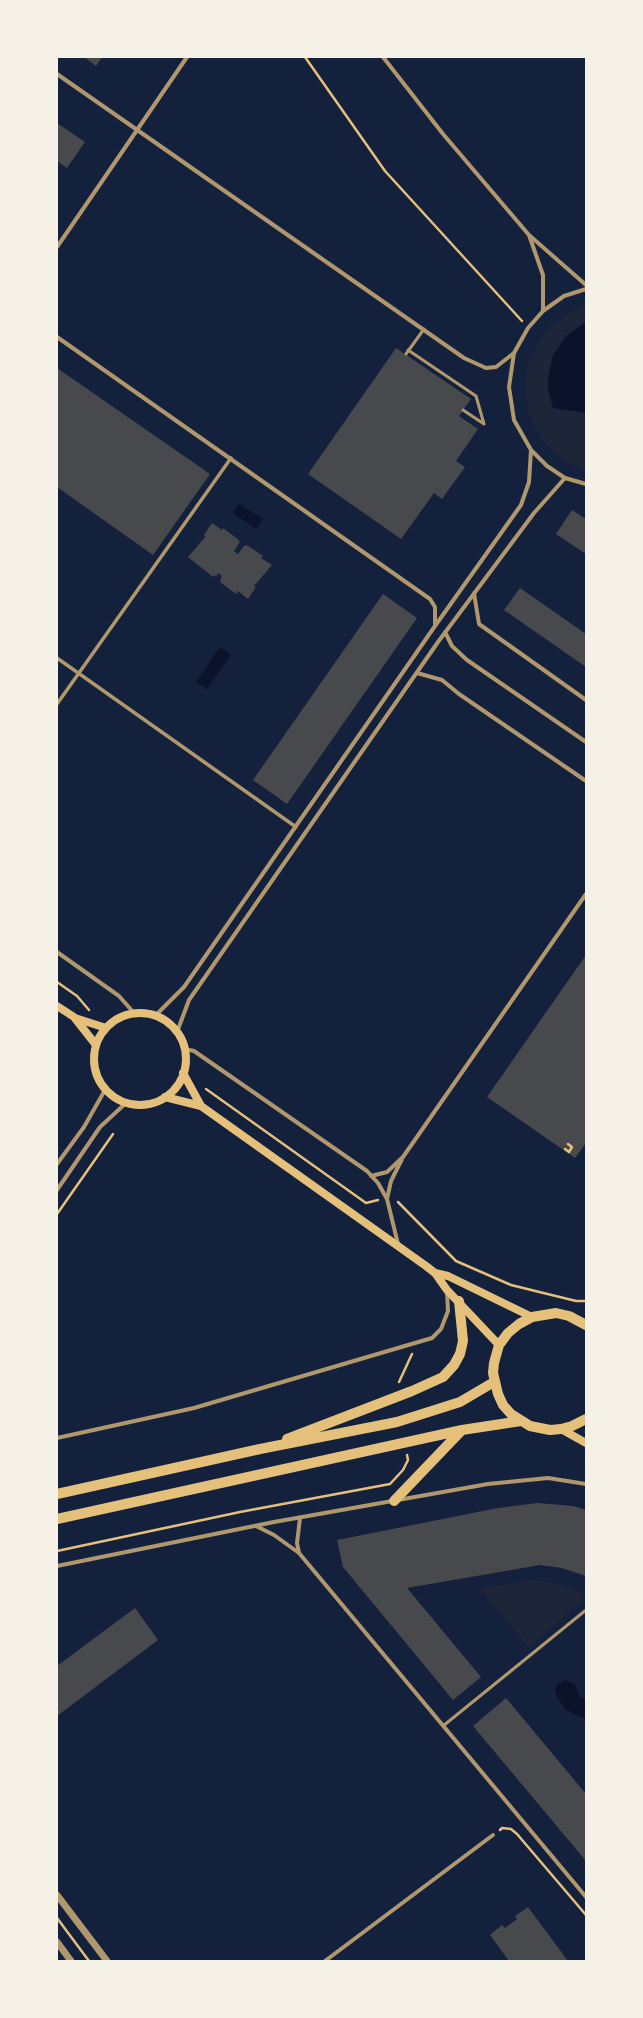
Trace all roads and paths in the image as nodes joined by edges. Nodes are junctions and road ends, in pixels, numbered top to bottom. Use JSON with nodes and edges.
{"nodes":[{"id":1,"x":305,"y":57,"type":"edge"},
{"id":2,"x":383,"y":57,"type":"edge"},
{"id":3,"x":184,"y":58,"type":"edge"},
{"id":4,"x":57,"y":74,"type":"edge"},
{"id":5,"x":138,"y":130,"type":"junction"},
{"id":6,"x":528,"y":235,"type":"junction"},
{"id":7,"x":57,"y":247,"type":"edge"},
{"id":8,"x":586,"y":285,"type":"edge"},
{"id":9,"x":586,"y":289,"type":"edge"},
{"id":10,"x":543,"y":311,"type":"junction"},
{"id":11,"x":528,"y":328,"type":"junction"},
{"id":12,"x":424,"y":329,"type":"junction"},
{"id":13,"x":57,"y":338,"type":"edge"},
{"id":14,"x":514,"y":353,"type":"junction"},
{"id":15,"x":418,"y":358,"type":"junction"},
{"id":16,"x":418,"y":363,"type":"dead end"},
{"id":17,"x":427,"y":363,"type":"junction"},
{"id":18,"x":426,"y":368,"type":"dead end"},
{"id":19,"x":437,"y":370,"type":"junction"},
{"id":20,"x":436,"y":375,"type":"dead end"},
{"id":21,"x":444,"y":375,"type":"junction"},
{"id":22,"x":444,"y":380,"type":"dead end"},
{"id":23,"x":454,"y":382,"type":"junction"},
{"id":24,"x":453,"y":387,"type":"dead end"},
{"id":25,"x":461,"y":387,"type":"junction"},
{"id":26,"x":461,"y":392,"type":"dead end"},
{"id":27,"x":463,"y":410,"type":"dead end"},
{"id":28,"x":531,"y":450,"type":"junction"},
{"id":29,"x":231,"y":458,"type":"junction"},
{"id":30,"x":565,"y":478,"type":"junction"},
{"id":31,"x":586,"y":484,"type":"edge"},
{"id":32,"x":474,"y":593,"type":"junction"},
{"id":33,"x":435,"y":626,"type":"junction"},
{"id":34,"x":445,"y":632,"type":"junction"},
{"id":35,"x":57,"y":658,"type":"edge"},
{"id":36,"x":417,"y":673,"type":"junction"},
{"id":37,"x":78,"y":674,"type":"junction"},
{"id":38,"x":586,"y":700,"type":"edge"},
{"id":39,"x":57,"y":704,"type":"edge"},
{"id":40,"x":586,"y":742,"type":"edge"},
{"id":41,"x":586,"y":781,"type":"edge"},
{"id":42,"x":296,"y":827,"type":"junction"},
{"id":43,"x":586,"y":894,"type":"edge"},
{"id":44,"x":57,"y":952,"type":"edge"},
{"id":45,"x":57,"y":982,"type":"edge"},
{"id":46,"x":57,"y":1006,"type":"edge"},
{"id":47,"x":92,"y":1012,"type":"dead end"},
{"id":48,"x":134,"y":1013,"type":"junction"},
{"id":49,"x":155,"y":1016,"type":"junction"},
{"id":50,"x":74,"y":1017,"type":"junction"},
{"id":51,"x":106,"y":1028,"type":"junction"},
{"id":52,"x":177,"y":1032,"type":"junction"},
{"id":53,"x":96,"y":1045,"type":"junction"},
{"id":54,"x":185,"y":1049,"type":"junction"},
{"id":55,"x":183,"y":1073,"type":"junction"},
{"id":56,"x":106,"y":1090,"type":"junction"},
{"id":57,"x":165,"y":1097,"type":"junction"},
{"id":58,"x":126,"y":1103,"type":"junction"},
{"id":59,"x":201,"y":1106,"type":"junction"},
{"id":60,"x":113,"y":1134,"type":"dead end"},
{"id":61,"x":568,"y":1144,"type":"dead end"},
{"id":62,"x":563,"y":1151,"type":"dead end"},
{"id":63,"x":403,"y":1157,"type":"junction"},
{"id":64,"x":57,"y":1164,"type":"edge"},
{"id":65,"x":371,"y":1176,"type":"junction"},
{"id":66,"x":57,"y":1190,"type":"edge"},
{"id":67,"x":387,"y":1199,"type":"junction"},
{"id":68,"x":57,"y":1214,"type":"edge"},
{"id":69,"x":398,"y":1246,"type":"junction"},
{"id":70,"x":435,"y":1273,"type":"junction"},
{"id":71,"x":447,"y":1290,"type":"junction"},
{"id":72,"x":459,"y":1302,"type":"junction"},
{"id":73,"x":532,"y":1317,"type":"junction"},
{"id":74,"x":584,"y":1322,"type":"edge"},
{"id":75,"x":499,"y":1346,"type":"junction"},
{"id":76,"x":414,"y":1350,"type":"dead end"},
{"id":77,"x":494,"y":1382,"type":"junction"},
{"id":78,"x":397,"y":1388,"type":"dead end"},
{"id":79,"x":586,"y":1419,"type":"edge"},
{"id":80,"x":521,"y":1421,"type":"junction"},
{"id":81,"x":560,"y":1429,"type":"junction"},
{"id":82,"x":462,"y":1430,"type":"junction"},
{"id":83,"x":57,"y":1438,"type":"edge"},
{"id":84,"x":586,"y":1443,"type":"edge"},
{"id":85,"x":260,"y":1449,"type":"junction"},
{"id":86,"x":407,"y":1452,"type":"dead end"},
{"id":87,"x":586,"y":1484,"type":"edge"},
{"id":88,"x":59,"y":1493,"type":"edge"},
{"id":89,"x":394,"y":1501,"type":"junction"},
{"id":90,"x":300,"y":1518,"type":"junction"},
{"id":91,"x":57,"y":1519,"type":"edge"},
{"id":92,"x":256,"y":1526,"type":"junction"},
{"id":93,"x":57,"y":1551,"type":"edge"},
{"id":94,"x":299,"y":1553,"type":"junction"},
{"id":95,"x":57,"y":1566,"type":"edge"},
{"id":96,"x":586,"y":1610,"type":"edge"},
{"id":97,"x":443,"y":1726,"type":"junction"},
{"id":98,"x":493,"y":1835,"type":"joint"},
{"id":99,"x":57,"y":1895,"type":"edge"},
{"id":100,"x":586,"y":1896,"type":"edge"},
{"id":101,"x":586,"y":1915,"type":"edge"},
{"id":102,"x":57,"y":1918,"type":"edge"},
{"id":103,"x":57,"y":1942,"type":"edge"},
{"id":104,"x":71,"y":1961,"type":"edge"},
{"id":105,"x":89,"y":1961,"type":"edge"},
{"id":106,"x":107,"y":1961,"type":"edge"},
{"id":107,"x":324,"y":1961,"type":"edge"}],
"edges":[{"from":1,"to":11,"type":"path"},
{"from":2,"to":6,"type":"street"},
{"from":3,"to":5,"type":"street"},
{"from":4,"to":5,"type":"street"},
{"from":5,"to":7,"type":"street"},
{"from":5,"to":12,"type":"street"},
{"from":6,"to":8,"type":"street"},
{"from":6,"to":10,"type":"street"},
{"from":9,"to":10,"type":"street"},
{"from":10,"to":11,"type":"street"},
{"from":11,"to":14,"type":"street"},
{"from":12,"to":14,"type":"street"},
{"from":12,"to":15,"type":"lane"},
{"from":13,"to":29,"type":"street"},
{"from":14,"to":28,"type":"street"},
{"from":15,"to":16,"type":"lane"},
{"from":15,"to":17,"type":"lane"},
{"from":17,"to":18,"type":"lane"},
{"from":17,"to":19,"type":"lane"},
{"from":19,"to":20,"type":"lane"},
{"from":19,"to":21,"type":"lane"},
{"from":21,"to":22,"type":"lane"},
{"from":21,"to":23,"type":"lane"},
{"from":23,"to":24,"type":"lane"},
{"from":23,"to":25,"type":"lane"},
{"from":25,"to":26,"type":"lane"},
{"from":25,"to":27,"type":"lane"},
{"from":28,"to":30,"type":"street"},
{"from":28,"to":33,"type":"street"},
{"from":29,"to":33,"type":"street"},
{"from":29,"to":37,"type":"street"},
{"from":30,"to":31,"type":"street"},
{"from":30,"to":32,"type":"street"},
{"from":32,"to":34,"type":"street"},
{"from":32,"to":38,"type":"street"},
{"from":33,"to":42,"type":"street"},
{"from":34,"to":36,"type":"street"},
{"from":34,"to":40,"type":"street"},
{"from":35,"to":37,"type":"street"},
{"from":36,"to":41,"type":"street"},
{"from":36,"to":52,"type":"street"},
{"from":37,"to":39,"type":"street"},
{"from":37,"to":42,"type":"street"},
{"from":42,"to":49,"type":"street"},
{"from":43,"to":63,"type":"street"},
{"from":44,"to":48,"type":"street"},
{"from":45,"to":47,"type":"path"},
{"from":46,"to":50,"type":"main road"},
{"from":48,"to":49,"type":"main road"},
{"from":48,"to":51,"type":"main road"},
{"from":49,"to":52,"type":"main road"},
{"from":50,"to":51,"type":"main road"},
{"from":50,"to":53,"type":"main road"},
{"from":51,"to":53,"type":"main road"},
{"from":52,"to":54,"type":"main road"},
{"from":53,"to":56,"type":"main road"},
{"from":54,"to":55,"type":"main road"},
{"from":54,"to":65,"type":"street"},
{"from":55,"to":57,"type":"main road"},
{"from":55,"to":59,"type":"main road"},
{"from":56,"to":58,"type":"main road"},
{"from":56,"to":64,"type":"street"},
{"from":57,"to":58,"type":"main road"},
{"from":57,"to":59,"type":"main road"},
{"from":58,"to":66,"type":"street"},
{"from":59,"to":69,"type":"main road"},
{"from":60,"to":68,"type":"path"},
{"from":61,"to":62,"type":"path"},
{"from":63,"to":65,"type":"street"},
{"from":63,"to":67,"type":"street"},
{"from":65,"to":67,"type":"street"},
{"from":67,"to":69,"type":"street"},
{"from":69,"to":70,"type":"main road"},
{"from":70,"to":71,"type":"main road"},
{"from":70,"to":73,"type":"main road"},
{"from":71,"to":72,"type":"main road"},
{"from":71,"to":83,"type":"street"},
{"from":72,"to":75,"type":"main road"},
{"from":72,"to":85,"type":"main road"},
{"from":73,"to":74,"type":"main road"},
{"from":73,"to":75,"type":"main road"},
{"from":75,"to":77,"type":"main road"},
{"from":76,"to":78,"type":"path"},
{"from":77,"to":80,"type":"main road"},
{"from":77,"to":85,"type":"main road"},
{"from":79,"to":81,"type":"main road"},
{"from":80,"to":81,"type":"main road"},
{"from":80,"to":82,"type":"main road"},
{"from":81,"to":84,"type":"main road"},
{"from":82,"to":89,"type":"main road"},
{"from":82,"to":91,"type":"main road"},
{"from":85,"to":88,"type":"main road"},
{"from":86,"to":93,"type":"path"},
{"from":87,"to":89,"type":"street"},
{"from":89,"to":90,"type":"street"},
{"from":90,"to":92,"type":"street"},
{"from":90,"to":94,"type":"street"},
{"from":92,"to":94,"type":"street"},
{"from":92,"to":95,"type":"street"},
{"from":94,"to":97,"type":"street"},
{"from":96,"to":97,"type":"lane"},
{"from":97,"to":100,"type":"street"},
{"from":98,"to":101,"type":"path"},
{"from":98,"to":107,"type":"street"},
{"from":99,"to":106,"type":"street"},
{"from":102,"to":105,"type":"path"},
{"from":103,"to":104,"type":"street"}]}
